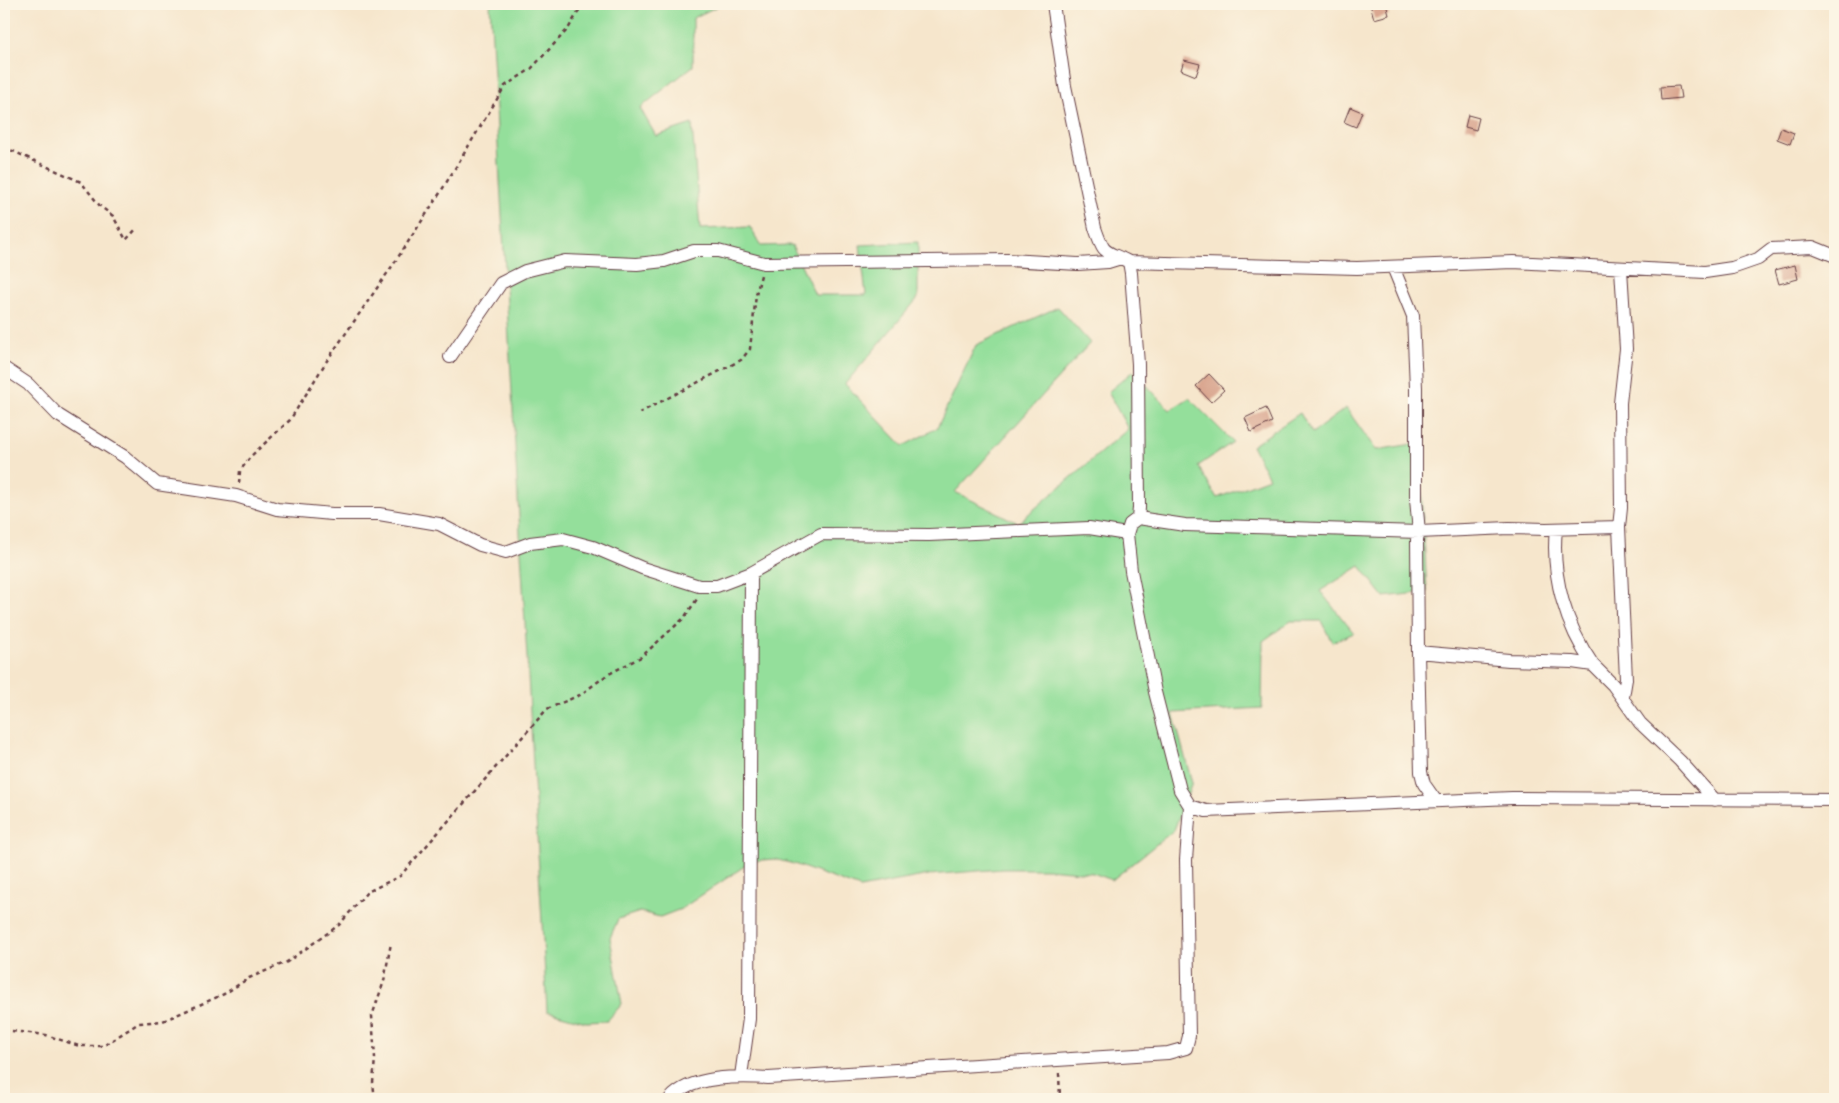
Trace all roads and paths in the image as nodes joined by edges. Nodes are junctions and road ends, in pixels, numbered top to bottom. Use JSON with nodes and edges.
{"nodes":[{"id":1,"x":583,"y":4,"type":"edge"},
{"id":2,"x":1053,"y":4,"type":"edge"},
{"id":3,"x":4,"y":147,"type":"edge"},
{"id":4,"x":137,"y":228,"type":"dead end"},
{"id":5,"x":1835,"y":256,"type":"edge"},
{"id":6,"x":1125,"y":260,"type":"junction"},
{"id":7,"x":764,"y":263,"type":"junction"},
{"id":8,"x":1392,"y":267,"type":"junction"},
{"id":9,"x":1621,"y":269,"type":"junction"},
{"id":10,"x":450,"y":358,"type":"dead end"},
{"id":11,"x":4,"y":368,"type":"edge"},
{"id":12,"x":640,"y":413,"type":"dead end"},
{"id":13,"x":236,"y":496,"type":"junction"},
{"id":14,"x":1138,"y":518,"type":"junction"},
{"id":15,"x":1619,"y":527,"type":"junction"},
{"id":16,"x":1556,"y":529,"type":"junction"},
{"id":17,"x":1419,"y":532,"type":"junction"},
{"id":18,"x":1127,"y":534,"type":"junction"},
{"id":19,"x":750,"y":573,"type":"junction"},
{"id":20,"x":707,"y":586,"type":"junction"},
{"id":21,"x":1418,"y":652,"type":"junction"},
{"id":22,"x":1593,"y":666,"type":"junction"},
{"id":23,"x":1623,"y":697,"type":"junction"},
{"id":24,"x":1715,"y":800,"type":"junction"},
{"id":25,"x":1835,"y":800,"type":"edge"},
{"id":26,"x":1436,"y":801,"type":"junction"},
{"id":27,"x":1190,"y":806,"type":"junction"},
{"id":28,"x":391,"y":942,"type":"dead end"},
{"id":29,"x":4,"y":1030,"type":"edge"},
{"id":30,"x":1059,"y":1061,"type":"junction"},
{"id":31,"x":741,"y":1076,"type":"junction"},
{"id":32,"x":375,"y":1099,"type":"edge"},
{"id":33,"x":670,"y":1099,"type":"edge"},
{"id":34,"x":1060,"y":1099,"type":"edge"}],
"edges":[{"from":1,"to":13,"type":"path"},
{"from":2,"to":6,"type":"street"},
{"from":3,"to":4,"type":"path"},
{"from":5,"to":9,"type":"street"},
{"from":6,"to":7,"type":"street"},
{"from":6,"to":8,"type":"street"},
{"from":6,"to":14,"type":"street"},
{"from":7,"to":10,"type":"street"},
{"from":7,"to":12,"type":"path"},
{"from":8,"to":9,"type":"street"},
{"from":8,"to":17,"type":"street"},
{"from":9,"to":15,"type":"street"},
{"from":11,"to":13,"type":"street"},
{"from":13,"to":20,"type":"street"},
{"from":14,"to":17,"type":"street"},
{"from":14,"to":18,"type":"street"},
{"from":15,"to":16,"type":"street"},
{"from":15,"to":23,"type":"street"},
{"from":16,"to":17,"type":"street"},
{"from":16,"to":22,"type":"street"},
{"from":17,"to":21,"type":"street"},
{"from":18,"to":19,"type":"street"},
{"from":18,"to":27,"type":"street"},
{"from":19,"to":20,"type":"street"},
{"from":19,"to":31,"type":"street"},
{"from":20,"to":29,"type":"path"},
{"from":21,"to":22,"type":"street"},
{"from":21,"to":26,"type":"street"},
{"from":22,"to":23,"type":"street"},
{"from":23,"to":24,"type":"street"},
{"from":24,"to":25,"type":"street"},
{"from":24,"to":26,"type":"street"},
{"from":26,"to":27,"type":"street"},
{"from":27,"to":30,"type":"street"},
{"from":28,"to":32,"type":"path"},
{"from":30,"to":31,"type":"street"},
{"from":30,"to":34,"type":"path"},
{"from":31,"to":33,"type":"street"}]}
